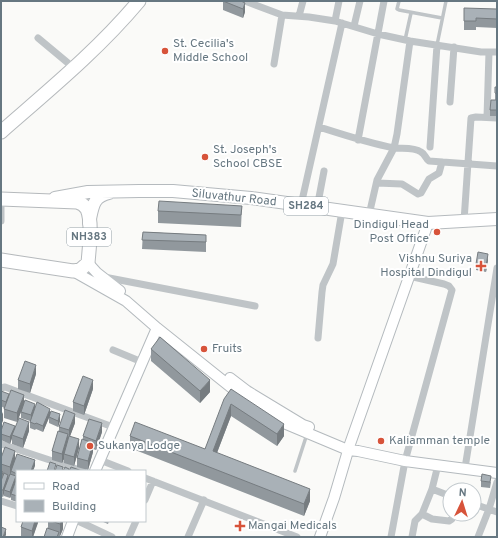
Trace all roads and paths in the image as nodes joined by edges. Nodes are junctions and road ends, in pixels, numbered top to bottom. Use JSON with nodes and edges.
{"nodes":[{"id":1,"x":132,"y":1,"type":"edge"},
{"id":2,"x":139,"y":1,"type":"edge"},
{"id":3,"x":245,"y":1,"type":"edge"},
{"id":4,"x":302,"y":1,"type":"edge"},
{"id":5,"x":339,"y":1,"type":"edge"},
{"id":6,"x":360,"y":1,"type":"edge"},
{"id":7,"x":384,"y":1,"type":"edge"},
{"id":8,"x":399,"y":1,"type":"edge"},
{"id":9,"x":446,"y":1,"type":"edge"},
{"id":10,"x":411,"y":13,"type":"junction"},
{"id":11,"x":282,"y":15,"type":"junction"},
{"id":12,"x":299,"y":16,"type":"junction"},
{"id":13,"x":442,"y":18,"type":"junction"},
{"id":14,"x":339,"y":22,"type":"junction"},
{"id":15,"x":354,"y":26,"type":"junction"},
{"id":16,"x":378,"y":34,"type":"junction"},
{"id":17,"x":38,"y":38,"type":"dead end"},
{"id":18,"x":408,"y":40,"type":"junction"},
{"id":19,"x":437,"y":45,"type":"junction"},
{"id":20,"x":454,"y":47,"type":"junction"},
{"id":21,"x":489,"y":52,"type":"junction"},
{"id":22,"x":497,"y":52,"type":"edge"},
{"id":23,"x":68,"y":63,"type":"junction"},
{"id":24,"x":274,"y":64,"type":"dead end"},
{"id":25,"x":450,"y":102,"type":"dead end"},
{"id":26,"x":487,"y":117,"type":"junction"},
{"id":27,"x":497,"y":118,"type":"edge"},
{"id":28,"x":1,"y":123,"type":"edge"},
{"id":29,"x":319,"y":127,"type":"junction"},
{"id":30,"x":1,"y":132,"type":"edge"},
{"id":31,"x":358,"y":140,"type":"junction"},
{"id":32,"x":430,"y":147,"type":"dead end"},
{"id":33,"x":394,"y":148,"type":"junction"},
{"id":34,"x":442,"y":162,"type":"junction"},
{"id":35,"x":468,"y":164,"type":"junction"},
{"id":36,"x":497,"y":166,"type":"edge"},
{"id":37,"x":324,"y":172,"type":"dead end"},
{"id":38,"x":377,"y":183,"type":"junction"},
{"id":39,"x":114,"y":191,"type":"junction"},
{"id":40,"x":1,"y":198,"type":"edge"},
{"id":41,"x":46,"y":199,"type":"junction"},
{"id":42,"x":1,"y":205,"type":"edge"},
{"id":43,"x":301,"y":205,"type":"junction"},
{"id":44,"x":317,"y":208,"type":"junction"},
{"id":45,"x":342,"y":211,"type":"junction"},
{"id":46,"x":369,"y":215,"type":"junction"},
{"id":47,"x":497,"y":219,"type":"edge"},
{"id":48,"x":1,"y":220,"type":"edge"},
{"id":49,"x":464,"y":221,"type":"junction"},
{"id":50,"x":89,"y":223,"type":"junction"},
{"id":51,"x":428,"y":224,"type":"junction"},
{"id":52,"x":1,"y":260,"type":"edge"},
{"id":53,"x":88,"y":263,"type":"junction"},
{"id":54,"x":497,"y":268,"type":"edge"},
{"id":55,"x":73,"y":271,"type":"junction"},
{"id":56,"x":101,"y":276,"type":"junction"},
{"id":57,"x":409,"y":276,"type":"junction"},
{"id":58,"x":256,"y":306,"type":"dead end"},
{"id":59,"x":157,"y":328,"type":"junction"},
{"id":60,"x":318,"y":338,"type":"dead end"},
{"id":61,"x":113,"y":350,"type":"dead end"},
{"id":62,"x":142,"y":362,"type":"junction"},
{"id":63,"x":224,"y":378,"type":"junction"},
{"id":64,"x":1,"y":388,"type":"edge"},
{"id":65,"x":113,"y":428,"type":"junction"},
{"id":66,"x":307,"y":434,"type":"junction"},
{"id":67,"x":1,"y":444,"type":"edge"},
{"id":68,"x":352,"y":448,"type":"junction"},
{"id":69,"x":100,"y":460,"type":"junction"},
{"id":70,"x":405,"y":461,"type":"junction"},
{"id":71,"x":438,"y":465,"type":"junction"},
{"id":72,"x":465,"y":468,"type":"junction"},
{"id":73,"x":80,"y":470,"type":"edge"},
{"id":74,"x":95,"y":470,"type":"edge"},
{"id":75,"x":125,"y":470,"type":"edge"},
{"id":76,"x":295,"y":471,"type":"dead end"},
{"id":77,"x":497,"y":473,"type":"edge"},
{"id":78,"x":146,"y":478,"type":"edge"},
{"id":79,"x":153,"y":481,"type":"junction"},
{"id":80,"x":497,"y":482,"type":"edge"},
{"id":81,"x":432,"y":489,"type":"junction"},
{"id":82,"x":442,"y":493,"type":"edge"},
{"id":83,"x":146,"y":498,"type":"edge"},
{"id":84,"x":204,"y":500,"type":"junction"},
{"id":85,"x":1,"y":501,"type":"edge"},
{"id":86,"x":16,"y":506,"type":"edge"},
{"id":87,"x":482,"y":507,"type":"edge"},
{"id":88,"x":489,"y":509,"type":"junction"},
{"id":89,"x":497,"y":512,"type":"edge"},
{"id":90,"x":422,"y":514,"type":"junction"},
{"id":91,"x":442,"y":520,"type":"edge"},
{"id":92,"x":72,"y":522,"type":"edge"},
{"id":93,"x":136,"y":522,"type":"edge"},
{"id":94,"x":108,"y":536,"type":"edge"},
{"id":95,"x":67,"y":537,"type":"edge"},
{"id":96,"x":129,"y":537,"type":"edge"},
{"id":97,"x":188,"y":537,"type":"edge"},
{"id":98,"x":297,"y":537,"type":"edge"},
{"id":99,"x":320,"y":537,"type":"edge"},
{"id":100,"x":391,"y":537,"type":"edge"},
{"id":101,"x":412,"y":537,"type":"edge"},
{"id":102,"x":478,"y":537,"type":"edge"}],
"edges":[{"from":1,"to":23,"type":"highway"},
{"from":2,"to":30,"type":"highway"},
{"from":3,"to":11,"type":"street"},
{"from":4,"to":12,"type":"street"},
{"from":5,"to":14,"type":"street"},
{"from":6,"to":15,"type":"street"},
{"from":7,"to":16,"type":"street"},
{"from":8,"to":10,"type":"lane"},
{"from":9,"to":13,"type":"lane"},
{"from":10,"to":13,"type":"lane"},
{"from":10,"to":18,"type":"lane"},
{"from":11,"to":12,"type":"street"},
{"from":11,"to":24,"type":"street"},
{"from":12,"to":14,"type":"street"},
{"from":13,"to":19,"type":"lane"},
{"from":14,"to":15,"type":"street"},
{"from":14,"to":29,"type":"street"},
{"from":15,"to":16,"type":"street"},
{"from":16,"to":18,"type":"street"},
{"from":16,"to":31,"type":"street"},
{"from":17,"to":23,"type":"street"},
{"from":18,"to":19,"type":"street"},
{"from":18,"to":33,"type":"street"},
{"from":19,"to":20,"type":"street"},
{"from":19,"to":32,"type":"street"},
{"from":20,"to":21,"type":"street"},
{"from":20,"to":25,"type":"street"},
{"from":21,"to":22,"type":"street"},
{"from":21,"to":26,"type":"street"},
{"from":23,"to":28,"type":"highway"},
{"from":26,"to":27,"type":"street"},
{"from":26,"to":35,"type":"street"},
{"from":29,"to":31,"type":"street"},
{"from":29,"to":43,"type":"street"},
{"from":31,"to":33,"type":"street"},
{"from":33,"to":34,"type":"street"},
{"from":33,"to":38,"type":"street"},
{"from":34,"to":35,"type":"street"},
{"from":34,"to":38,"type":"street"},
{"from":35,"to":36,"type":"street"},
{"from":35,"to":49,"type":"street"},
{"from":37,"to":44,"type":"street"},
{"from":38,"to":46,"type":"street"},
{"from":39,"to":41,"type":"main road","name":"Siluvathur Road","number":"SH284"},
{"from":39,"to":43,"type":"main road","name":"Siluvathur Road","number":"SH284"},
{"from":39,"to":50,"type":"main road","name":"Siluvathur Road","number":"SH284"},
{"from":40,"to":41,"type":"highway","number":"NH383"},
{"from":41,"to":50,"type":"highway","number":"NH383"},
{"from":42,"to":48,"type":"street"},
{"from":43,"to":44,"type":"main road","name":"Siluvathur Road","number":"SH284"},
{"from":44,"to":45,"type":"main road","name":"Siluvathur Road","number":"SH284"},
{"from":45,"to":46,"type":"main road","name":"Siluvathur Road","number":"SH284"},
{"from":45,"to":60,"type":"street"},
{"from":46,"to":51,"type":"main road","name":"Siluvathur Road","number":"SH284"},
{"from":47,"to":49,"type":"main road","name":"Siluvathur Road","number":"SH284"},
{"from":49,"to":51,"type":"main road","name":"Siluvathur Road","number":"SH284"},
{"from":50,"to":53,"type":"highway","number":"NH383"},
{"from":51,"to":57,"type":"main road"},
{"from":52,"to":55,"type":"highway"},
{"from":53,"to":55,"type":"highway","number":"NH383"},
{"from":53,"to":56,"type":"main road"},
{"from":54,"to":72,"type":"street"},
{"from":55,"to":59,"type":"main road"},
{"from":56,"to":58,"type":"street"},
{"from":56,"to":63,"type":"main road"},
{"from":57,"to":68,"type":"main road"},
{"from":57,"to":70,"type":"street"},
{"from":59,"to":62,"type":"main road"},
{"from":59,"to":63,"type":"main road"},
{"from":61,"to":62,"type":"street"},
{"from":62,"to":65,"type":"main road"},
{"from":63,"to":66,"type":"main road"},
{"from":63,"to":68,"type":"main road"},
{"from":64,"to":65,"type":"street"},
{"from":65,"to":69,"type":"main road"},
{"from":66,"to":68,"type":"main road"},
{"from":66,"to":76,"type":"lane"},
{"from":67,"to":73,"type":"street"},
{"from":68,"to":70,"type":"main road"},
{"from":68,"to":99,"type":"main road"},
{"from":69,"to":74,"type":"main road"},
{"from":69,"to":75,"type":"street"},
{"from":70,"to":71,"type":"main road"},
{"from":70,"to":100,"type":"street"},
{"from":71,"to":72,"type":"main road"},
{"from":71,"to":81,"type":"street"},
{"from":72,"to":77,"type":"main road"},
{"from":78,"to":79,"type":"street"},
{"from":79,"to":83,"type":"street"},
{"from":79,"to":84,"type":"street"},
{"from":80,"to":88,"type":"street"},
{"from":81,"to":82,"type":"street"},
{"from":81,"to":90,"type":"street"},
{"from":84,"to":97,"type":"street"},
{"from":84,"to":98,"type":"street"},
{"from":85,"to":86,"type":"street"},
{"from":87,"to":88,"type":"street"},
{"from":88,"to":89,"type":"street"},
{"from":88,"to":102,"type":"street"},
{"from":90,"to":91,"type":"street"},
{"from":90,"to":101,"type":"street"},
{"from":92,"to":94,"type":"street"},
{"from":92,"to":95,"type":"main road"},
{"from":93,"to":96,"type":"street"}]}
